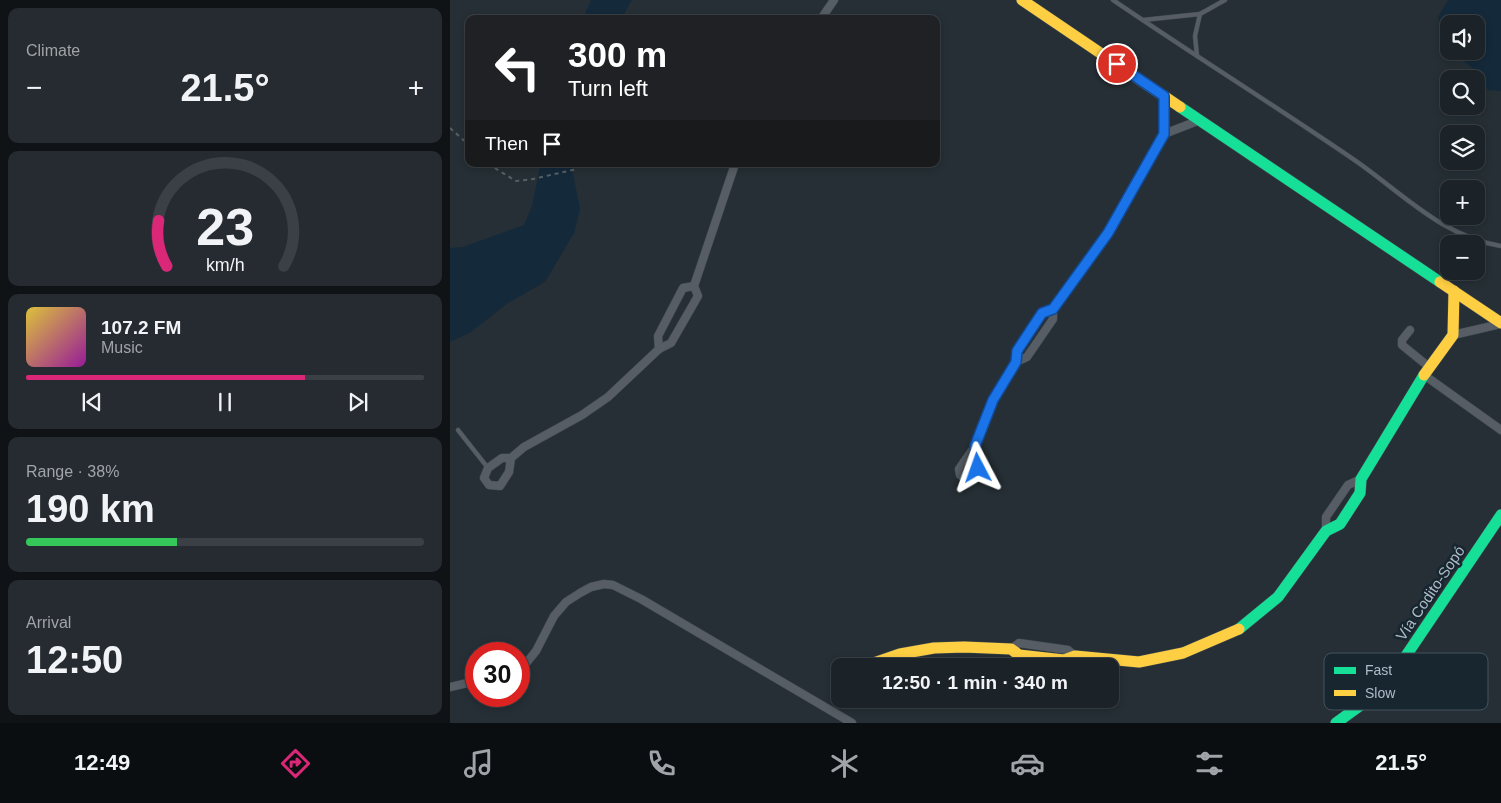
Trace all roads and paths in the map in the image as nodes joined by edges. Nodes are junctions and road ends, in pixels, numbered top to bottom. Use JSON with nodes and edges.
{"nodes":[{"id":1,"x":834,"y":0,"type":"edge"},
{"id":2,"x":1022,"y":0,"type":"edge"},
{"id":3,"x":1113,"y":0,"type":"edge"},
{"id":4,"x":1225,"y":0,"type":"edge"},
{"id":5,"x":1200,"y":14,"type":"junction"},
{"id":6,"x":824,"y":15,"type":"edge"},
{"id":7,"x":1143,"y":20,"type":"junction"},
{"id":8,"x":1197,"y":56,"type":"junction"},
{"id":9,"x":1164,"y":96,"type":"junction"},
{"id":10,"x":1200,"y":120,"type":"junction"},
{"id":11,"x":450,"y":128,"type":"edge"},
{"id":12,"x":1164,"y":134,"type":"junction"},
{"id":13,"x":465,"y":141,"type":"edge"},
{"id":14,"x":493,"y":167,"type":"edge"},
{"id":15,"x":734,"y":167,"type":"edge"},
{"id":16,"x":577,"y":168,"type":"dead end"},
{"id":17,"x":1501,"y":246,"type":"edge"},
{"id":18,"x":694,"y":286,"type":"junction"},
{"id":19,"x":1454,"y":292,"type":"junction"},
{"id":20,"x":1053,"y":309,"type":"junction"},
{"id":21,"x":1501,"y":323,"type":"edge"},
{"id":22,"x":1410,"y":330,"type":"dead end"},
{"id":23,"x":1453,"y":335,"type":"junction"},
{"id":24,"x":659,"y":349,"type":"junction"},
{"id":25,"x":1016,"y":362,"type":"junction"},
{"id":26,"x":1426,"y":371,"type":"junction"},
{"id":27,"x":458,"y":430,"type":"dead end"},
{"id":28,"x":1501,"y":430,"type":"edge"},
{"id":29,"x":975,"y":446,"type":"dead end"},
{"id":30,"x":511,"y":458,"type":"junction"},
{"id":31,"x":488,"y":468,"type":"junction"},
{"id":32,"x":1501,"y":515,"type":"edge"},
{"id":33,"x":1408,"y":653,"type":"edge"},
{"id":34,"x":530,"y":658,"type":"edge"},
{"id":35,"x":889,"y":658,"type":"edge"},
{"id":36,"x":1046,"y":658,"type":"edge"},
{"id":37,"x":1070,"y":658,"type":"edge"},
{"id":38,"x":1096,"y":658,"type":"edge"},
{"id":39,"x":1119,"y":660,"type":"edge"},
{"id":40,"x":465,"y":684,"type":"edge"},
{"id":41,"x":450,"y":687,"type":"edge"},
{"id":42,"x":1354,"y":710,"type":"edge"},
{"id":43,"x":852,"y":723,"type":"edge"},
{"id":44,"x":1336,"y":723,"type":"edge"}],
"edges":[{"from":1,"to":6,"type":"street"},
{"from":2,"to":9,"type":"street"},
{"from":3,"to":7,"type":"lane"},
{"from":4,"to":5,"type":"lane"},
{"from":5,"to":7,"type":"lane"},
{"from":5,"to":8,"type":"lane"},
{"from":7,"to":8,"type":"lane"},
{"from":8,"to":17,"type":"lane"},
{"from":9,"to":10,"type":"street"},
{"from":9,"to":12,"type":"street"},
{"from":10,"to":12,"type":"street"},
{"from":10,"to":19,"type":"street"},
{"from":11,"to":13,"type":"path"},
{"from":12,"to":20,"type":"street"},
{"from":14,"to":16,"type":"path"},
{"from":15,"to":18,"type":"street"},
{"from":18,"to":24,"type":"street"},
{"from":18,"to":24,"type":"street"},
{"from":19,"to":21,"type":"street"},
{"from":19,"to":23,"type":"street"},
{"from":20,"to":25,"type":"street"},
{"from":20,"to":25,"type":"street"},
{"from":21,"to":23,"type":"street"},
{"from":22,"to":26,"type":"street"},
{"from":23,"to":26,"type":"street"},
{"from":24,"to":30,"type":"street"},
{"from":25,"to":29,"type":"street"},
{"from":26,"to":28,"type":"street"},
{"from":26,"to":39,"type":"street"},
{"from":27,"to":31,"type":"lane"},
{"from":30,"to":31,"type":"street"},
{"from":30,"to":31,"type":"street"},
{"from":32,"to":33,"type":"street","name":"Vía Codito-Sopó"},
{"from":34,"to":43,"type":"street"},
{"from":35,"to":36,"type":"street"},
{"from":37,"to":38,"type":"street"},
{"from":40,"to":41,"type":"street"},
{"from":42,"to":44,"type":"street","name":"Vía Codito-Sopó"}]}
